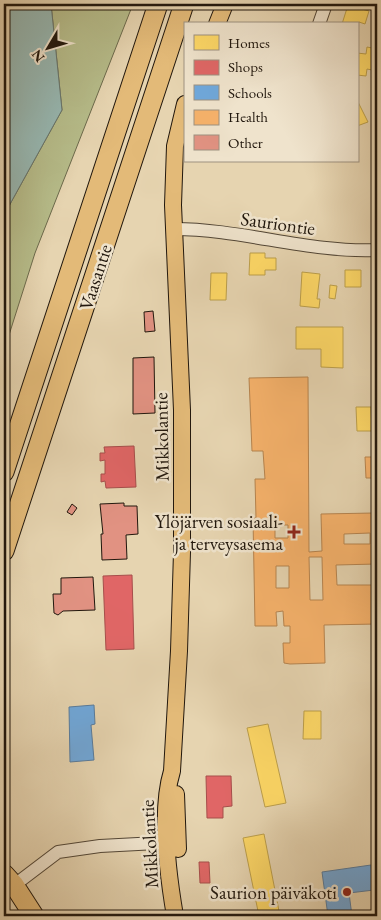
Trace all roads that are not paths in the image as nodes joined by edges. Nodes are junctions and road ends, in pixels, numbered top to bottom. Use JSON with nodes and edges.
{"nodes":[{"id":1,"x":158,"y":4,"type":"edge"},
{"id":2,"x":184,"y":4,"type":"edge"},
{"id":3,"x":225,"y":4,"type":"edge"},
{"id":4,"x":326,"y":4,"type":"edge"},
{"id":5,"x":218,"y":22,"type":"edge"},
{"id":6,"x":320,"y":22,"type":"edge"},
{"id":7,"x":184,"y":109,"type":"edge"},
{"id":8,"x":174,"y":229,"type":"junction"},
{"id":9,"x":377,"y":250,"type":"edge"},
{"id":10,"x":4,"y":472,"type":"edge"},
{"id":11,"x":4,"y":551,"type":"edge"},
{"id":12,"x":173,"y":842,"type":"junction"},
{"id":13,"x":6,"y":886,"type":"edge"},
{"id":14,"x":21,"y":916,"type":"edge"},
{"id":15,"x":34,"y":916,"type":"edge"},
{"id":16,"x":174,"y":916,"type":"edge"},
{"id":17,"x":185,"y":916,"type":"edge"}],
"edges":[{"from":1,"to":10,"type":"highway","name":"Vaasantie"},
{"from":2,"to":11,"type":"highway","name":"Vaasantie"},
{"from":3,"to":5,"type":"main road"},
{"from":4,"to":6,"type":"street"},
{"from":7,"to":8,"type":"main road","name":"Mikkolantie"},
{"from":8,"to":9,"type":"street","name":"Sauriontie"},
{"from":8,"to":12,"type":"main road","name":"Mikkolantie"},
{"from":12,"to":13,"type":"street"},
{"from":12,"to":16,"type":"main road","name":"Mikkolantie"},
{"from":12,"to":17,"type":"main road","name":"Mikkolantie"},
{"from":13,"to":14,"type":"highway"},
{"from":13,"to":15,"type":"highway"}]}
